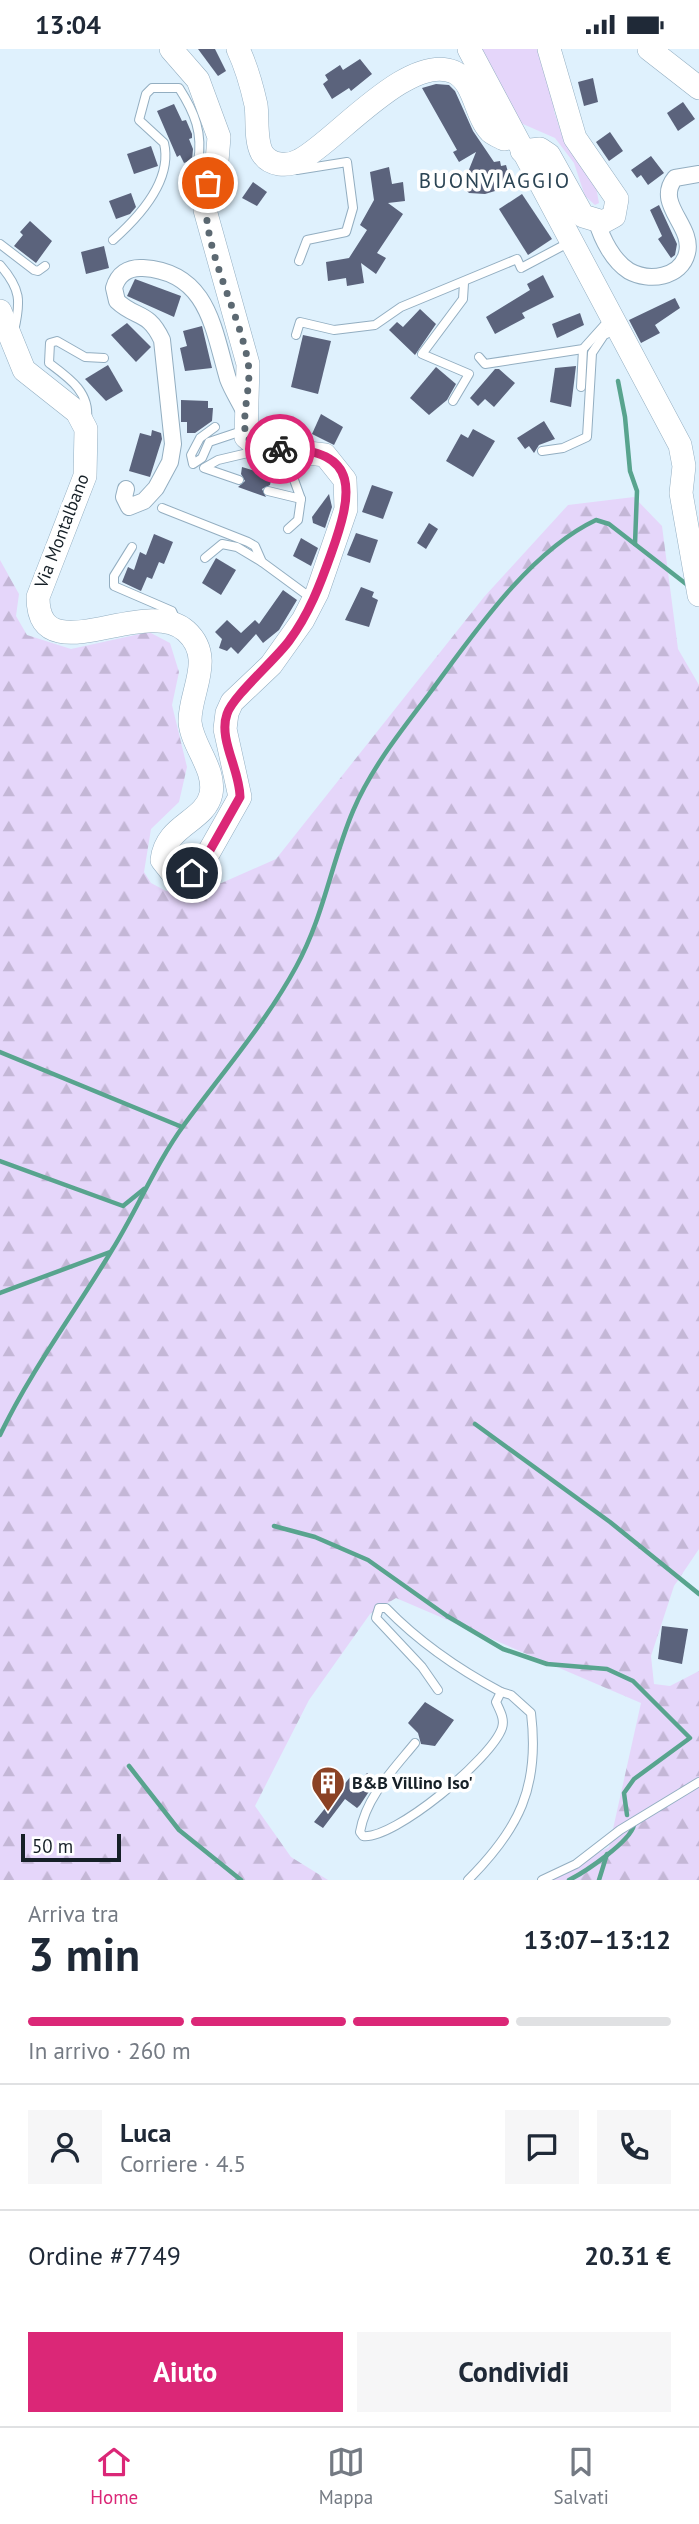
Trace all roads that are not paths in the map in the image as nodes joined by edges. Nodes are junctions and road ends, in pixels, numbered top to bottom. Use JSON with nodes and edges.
{"nodes":[{"id":1,"x":171,"y":49,"type":"edge"},
{"id":2,"x":238,"y":49,"type":"edge"},
{"id":3,"x":469,"y":49,"type":"edge"},
{"id":4,"x":549,"y":49,"type":"edge"},
{"id":5,"x":649,"y":49,"type":"edge"},
{"id":6,"x":699,"y":87,"type":"edge"},
{"id":7,"x":518,"y":144,"type":"junction"},
{"id":8,"x":286,"y":164,"type":"junction"},
{"id":9,"x":699,"y":174,"type":"edge"},
{"id":10,"x":205,"y":198,"type":"junction"},
{"id":11,"x":597,"y":222,"type":"junction"},
{"id":12,"x":113,"y":240,"type":"dead end"},
{"id":13,"x":570,"y":242,"type":"junction"},
{"id":14,"x":0,"y":244,"type":"edge"},
{"id":15,"x":299,"y":261,"type":"dead end"},
{"id":16,"x":0,"y":265,"type":"edge"},
{"id":17,"x":45,"y":266,"type":"dead end"},
{"id":18,"x":464,"y":282,"type":"junction"},
{"id":19,"x":0,"y":311,"type":"edge"},
{"id":20,"x":614,"y":324,"type":"junction"},
{"id":21,"x":296,"y":335,"type":"dead end"},
{"id":22,"x":12,"y":341,"type":"junction"},
{"id":23,"x":583,"y":349,"type":"junction"},
{"id":24,"x":479,"y":357,"type":"dead end"},
{"id":25,"x":104,"y":358,"type":"dead end"},
{"id":26,"x":581,"y":387,"type":"dead end"},
{"id":27,"x":453,"y":401,"type":"dead end"},
{"id":28,"x":215,"y":426,"type":"dead end"},
{"id":29,"x":86,"y":429,"type":"junction"},
{"id":30,"x":248,"y":435,"type":"junction"},
{"id":31,"x":680,"y":445,"type":"junction"},
{"id":32,"x":542,"y":451,"type":"dead end"},
{"id":33,"x":699,"y":465,"type":"edge"},
{"id":34,"x":239,"y":480,"type":"dead end"},
{"id":35,"x":126,"y":489,"type":"dead end"},
{"id":36,"x":268,"y":491,"type":"dead end"},
{"id":37,"x":301,"y":499,"type":"junction"},
{"id":38,"x":162,"y":508,"type":"dead end"},
{"id":39,"x":288,"y":529,"type":"dead end"},
{"id":40,"x":132,"y":547,"type":"dead end"},
{"id":41,"x":205,"y":558,"type":"dead end"},
{"id":42,"x":262,"y":562,"type":"junction"},
{"id":43,"x":699,"y":595,"type":"edge"},
{"id":44,"x":313,"y":600,"type":"junction"},
{"id":45,"x":178,"y":626,"type":"junction"},
{"id":46,"x":438,"y":1690,"type":"dead end"},
{"id":47,"x":501,"y":1692,"type":"junction"},
{"id":48,"x":415,"y":1744,"type":"dead end"},
{"id":49,"x":699,"y":1782,"type":"edge"},
{"id":50,"x":468,"y":1880,"type":"edge"},
{"id":51,"x":542,"y":1880,"type":"edge"}],
"edges":[{"from":1,"to":10,"type":"street"},
{"from":2,"to":8,"type":"street"},
{"from":3,"to":7,"type":"street"},
{"from":4,"to":11,"type":"street"},
{"from":5,"to":6,"type":"street"},
{"from":7,"to":8,"type":"street"},
{"from":7,"to":11,"type":"street"},
{"from":7,"to":13,"type":"street"},
{"from":8,"to":15,"type":"lane"},
{"from":9,"to":11,"type":"street"},
{"from":10,"to":12,"type":"lane"},
{"from":10,"to":30,"type":"street"},
{"from":13,"to":18,"type":"lane"},
{"from":13,"to":20,"type":"street"},
{"from":14,"to":17,"type":"lane"},
{"from":16,"to":22,"type":"lane"},
{"from":18,"to":21,"type":"lane"},
{"from":18,"to":27,"type":"lane"},
{"from":19,"to":22,"type":"street"},
{"from":20,"to":23,"type":"lane"},
{"from":20,"to":31,"type":"street"},
{"from":20,"to":32,"type":"lane"},
{"from":22,"to":29,"type":"street"},
{"from":23,"to":24,"type":"lane"},
{"from":23,"to":26,"type":"lane"},
{"from":25,"to":29,"type":"lane"},
{"from":28,"to":30,"type":"lane"},
{"from":29,"to":45,"type":"street","name":"Via Montalbano"},
{"from":30,"to":34,"type":"lane"},
{"from":30,"to":35,"type":"street"},
{"from":30,"to":37,"type":"lane"},
{"from":30,"to":44,"type":"street"},
{"from":31,"to":33,"type":"street"},
{"from":31,"to":43,"type":"street"},
{"from":36,"to":37,"type":"lane"},
{"from":37,"to":39,"type":"lane"},
{"from":38,"to":42,"type":"lane"},
{"from":40,"to":45,"type":"lane"},
{"from":41,"to":42,"type":"lane"},
{"from":42,"to":44,"type":"lane"},
{"from":44,"to":45,"type":"street"},
{"from":46,"to":47,"type":"lane"},
{"from":47,"to":48,"type":"lane"},
{"from":47,"to":50,"type":"lane"},
{"from":49,"to":51,"type":"lane"}]}
